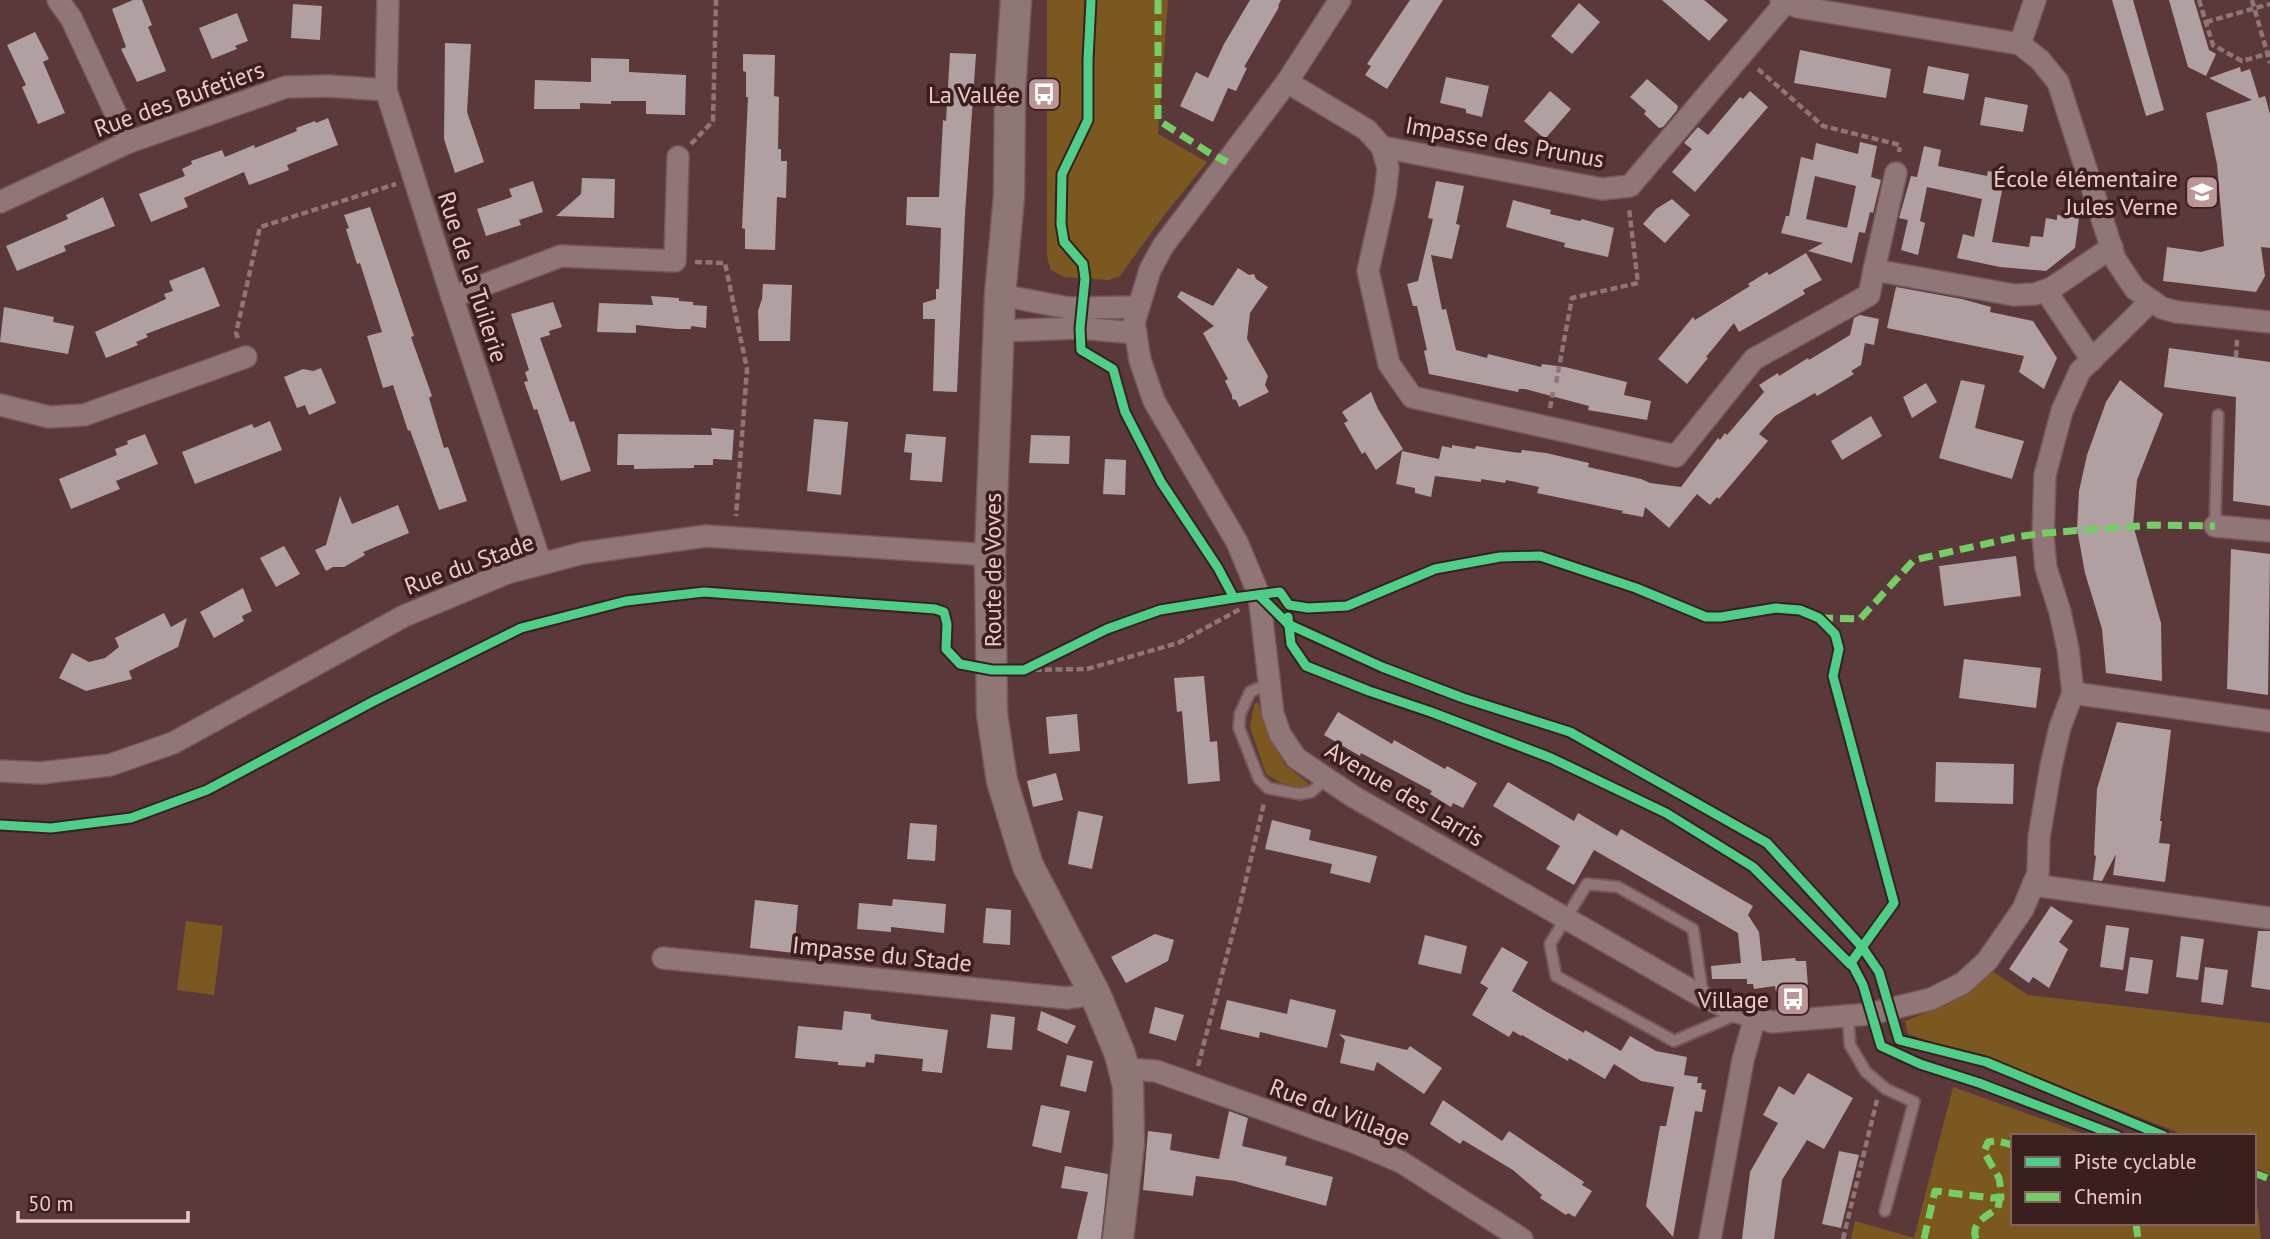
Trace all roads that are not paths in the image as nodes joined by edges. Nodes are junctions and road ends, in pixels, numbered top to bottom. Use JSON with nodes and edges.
{"nodes":[{"id":1,"x":58,"y":0,"type":"edge"},
{"id":2,"x":388,"y":0,"type":"edge"},
{"id":3,"x":1016,"y":0,"type":"edge"},
{"id":4,"x":1340,"y":0,"type":"edge"},
{"id":5,"x":2035,"y":0,"type":"edge"},
{"id":6,"x":1783,"y":1,"type":"edge"},
{"id":7,"x":2020,"y":44,"type":"junction"},
{"id":8,"x":1287,"y":82,"type":"junction"},
{"id":9,"x":386,"y":90,"type":"junction"},
{"id":10,"x":129,"y":142,"type":"junction"},
{"id":11,"x":1382,"y":147,"type":"junction"},
{"id":12,"x":678,"y":157,"type":"road end"},
{"id":13,"x":1896,"y":173,"type":"road end"},
{"id":14,"x":0,"y":202,"type":"edge"},
{"id":15,"x":2112,"y":247,"type":"junction"},
{"id":16,"x":1874,"y":270,"type":"junction"},
{"id":17,"x":2046,"y":291,"type":"junction"},
{"id":18,"x":1000,"y":295,"type":"junction"},
{"id":19,"x":452,"y":297,"type":"junction"},
{"id":20,"x":2151,"y":301,"type":"junction"},
{"id":21,"x":1136,"y":321,"type":"junction"},
{"id":22,"x":2270,"y":322,"type":"edge"},
{"id":23,"x":999,"y":331,"type":"junction"},
{"id":24,"x":246,"y":357,"type":"road end"},
{"id":25,"x":2092,"y":360,"type":"junction"},
{"id":26,"x":0,"y":405,"type":"edge"},
{"id":27,"x":2218,"y":415,"type":"dead end"},
{"id":28,"x":2215,"y":526,"type":"joint"},
{"id":29,"x":2270,"y":531,"type":"edge"},
{"id":30,"x":989,"y":555,"type":"junction"},
{"id":31,"x":541,"y":564,"type":"junction"},
{"id":32,"x":1270,"y":683,"type":"junction"},
{"id":33,"x":2073,"y":693,"type":"junction"},
{"id":34,"x":2270,"y":721,"type":"edge"},
{"id":35,"x":0,"y":771,"type":"edge"},
{"id":36,"x":1326,"y":779,"type":"junction"},
{"id":37,"x":2033,"y":885,"type":"junction"},
{"id":38,"x":1565,"y":918,"type":"junction"},
{"id":39,"x":2270,"y":918,"type":"edge"},
{"id":40,"x":663,"y":958,"type":"dead end"},
{"id":41,"x":1096,"y":994,"type":"junction"},
{"id":42,"x":1703,"y":997,"type":"junction"},
{"id":43,"x":1748,"y":1015,"type":"junction"},
{"id":44,"x":1848,"y":1016,"type":"junction"},
{"id":45,"x":1124,"y":1069,"type":"junction"},
{"id":46,"x":1885,"y":1211,"type":"dead end"},
{"id":47,"x":1118,"y":1239,"type":"edge"},
{"id":48,"x":1522,"y":1239,"type":"edge"},
{"id":49,"x":1710,"y":1239,"type":"edge"}],
"edges":[{"from":1,"to":10,"type":"street"},
{"from":2,"to":9,"type":"street","name":"Rue de la Tuilerie"},
{"from":3,"to":18,"type":"street","name":"Route de Voves"},
{"from":4,"to":8,"type":"street"},
{"from":5,"to":7,"type":"street"},
{"from":6,"to":7,"type":"street"},
{"from":6,"to":11,"type":"street","name":"Impasse des Prunus"},
{"from":7,"to":15,"type":"street"},
{"from":8,"to":11,"type":"street"},
{"from":8,"to":21,"type":"street"},
{"from":9,"to":10,"type":"street","name":"Rue des Bufetiers"},
{"from":9,"to":19,"type":"street","name":"Rue de la Tuilerie"},
{"from":10,"to":14,"type":"street","name":"Rue des Bufetiers"},
{"from":11,"to":16,"type":"street"},
{"from":12,"to":19,"type":"street"},
{"from":13,"to":16,"type":"street"},
{"from":15,"to":17,"type":"street"},
{"from":15,"to":20,"type":"street"},
{"from":16,"to":17,"type":"street"},
{"from":17,"to":25,"type":"street"},
{"from":18,"to":21,"type":"street"},
{"from":18,"to":23,"type":"street","name":"Route de Voves"},
{"from":19,"to":31,"type":"street","name":"Rue de la Tuilerie"},
{"from":20,"to":22,"type":"street"},
{"from":20,"to":25,"type":"street"},
{"from":21,"to":23,"type":"street"},
{"from":21,"to":32,"type":"street","name":"Avenue des Larris"},
{"from":23,"to":30,"type":"street","name":"Route de Voves"},
{"from":24,"to":26,"type":"street"},
{"from":25,"to":33,"type":"street"},
{"from":27,"to":28,"type":"lane"},
{"from":28,"to":29,"type":"street"},
{"from":30,"to":31,"type":"street","name":"Rue du Stade"},
{"from":30,"to":41,"type":"street","name":"Route de Voves"},
{"from":31,"to":35,"type":"street","name":"Rue du Stade"},
{"from":32,"to":36,"type":"street","name":"Avenue des Larris"},
{"from":32,"to":36,"type":"lane"},
{"from":33,"to":34,"type":"street"},
{"from":33,"to":37,"type":"street","name":"Avenue des Larris"},
{"from":36,"to":38,"type":"street","name":"Avenue des Larris"},
{"from":37,"to":39,"type":"street"},
{"from":37,"to":44,"type":"street","name":"Avenue des Larris"},
{"from":38,"to":42,"type":"street","name":"Avenue des Larris"},
{"from":38,"to":42,"type":"lane"},
{"from":38,"to":43,"type":"lane"},
{"from":40,"to":41,"type":"street","name":"Impasse du Stade"},
{"from":41,"to":45,"type":"street","name":"Route de Voves"},
{"from":42,"to":43,"type":"street","name":"Avenue des Larris"},
{"from":43,"to":44,"type":"street","name":"Avenue des Larris"},
{"from":43,"to":49,"type":"street"},
{"from":44,"to":46,"type":"lane"},
{"from":45,"to":47,"type":"street","name":"Route de Voves"},
{"from":45,"to":48,"type":"street","name":"Rue du Village"}]}
